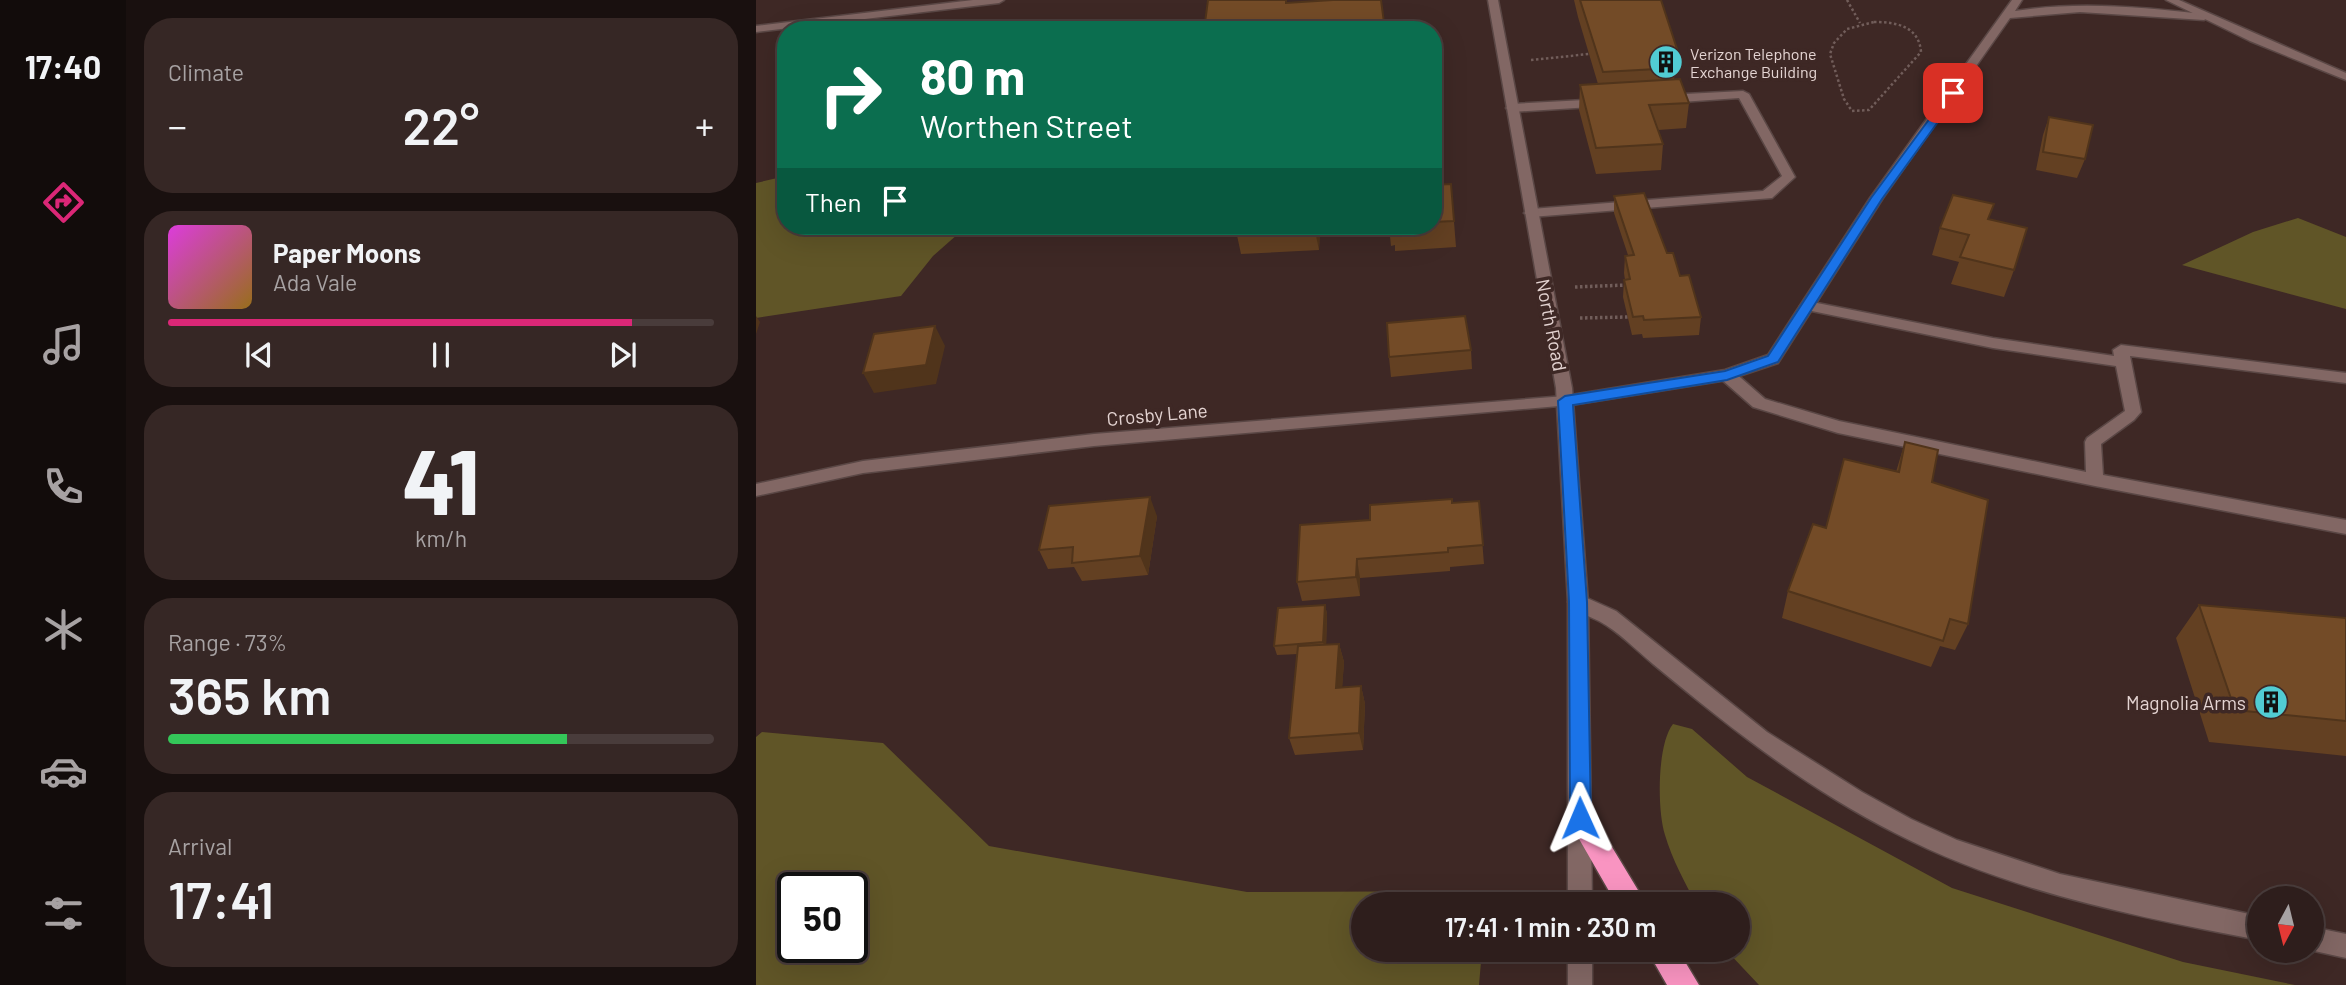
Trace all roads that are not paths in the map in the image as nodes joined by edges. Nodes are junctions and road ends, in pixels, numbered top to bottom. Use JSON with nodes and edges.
{"nodes":[{"id":1,"x":999,"y":0,"type":"edge"},
{"id":2,"x":1493,"y":0,"type":"edge"},
{"id":3,"x":2017,"y":0,"type":"edge"},
{"id":4,"x":2171,"y":0,"type":"edge"},
{"id":5,"x":2007,"y":15,"type":"junction"},
{"id":6,"x":2204,"y":17,"type":"junction"},
{"id":7,"x":823,"y":21,"type":"edge"},
{"id":8,"x":777,"y":26,"type":"edge"},
{"id":9,"x":756,"y":29,"type":"edge"},
{"id":10,"x":2346,"y":77,"type":"edge"},
{"id":11,"x":1646,"y":100,"type":"edge"},
{"id":12,"x":1618,"y":102,"type":"edge"},
{"id":13,"x":1512,"y":108,"type":"junction"},
{"id":14,"x":1531,"y":213,"type":"junction"},
{"id":15,"x":1807,"y":306,"type":"junction"},
{"id":16,"x":2123,"y":362,"type":"junction"},
{"id":17,"x":1727,"y":375,"type":"junction"},
{"id":18,"x":2346,"y":378,"type":"edge"},
{"id":19,"x":1565,"y":401,"type":"junction"},
{"id":20,"x":2095,"y":480,"type":"junction"},
{"id":21,"x":756,"y":490,"type":"edge"},
{"id":22,"x":2346,"y":527,"type":"edge"},
{"id":23,"x":1578,"y":602,"type":"junction"},
{"id":24,"x":1580,"y":818,"type":"junction"},
{"id":25,"x":1580,"y":892,"type":"edge"},
{"id":26,"x":1625,"y":892,"type":"edge"},
{"id":27,"x":2247,"y":925,"type":"edge"},
{"id":28,"x":2324,"y":941,"type":"edge"},
{"id":29,"x":2346,"y":946,"type":"edge"},
{"id":30,"x":1580,"y":962,"type":"edge"},
{"id":31,"x":1669,"y":962,"type":"edge"},
{"id":32,"x":1580,"y":985,"type":"edge"},
{"id":33,"x":1684,"y":985,"type":"edge"}],
"edges":[{"from":1,"to":7,"type":"street"},
{"from":2,"to":13,"type":"street","name":"North Road"},
{"from":3,"to":5,"type":"street","name":"Crosby Lane"},
{"from":4,"to":6,"type":"street"},
{"from":5,"to":6,"type":"street"},
{"from":5,"to":15,"type":"street","name":"Crosby Lane"},
{"from":6,"to":10,"type":"street"},
{"from":8,"to":9,"type":"street"},
{"from":11,"to":14,"type":"street"},
{"from":12,"to":13,"type":"street"},
{"from":13,"to":14,"type":"street","name":"North Road"},
{"from":14,"to":19,"type":"street","name":"North Road"},
{"from":15,"to":16,"type":"street"},
{"from":15,"to":17,"type":"street","name":"Crosby Lane"},
{"from":16,"to":18,"type":"street"},
{"from":16,"to":20,"type":"street"},
{"from":17,"to":19,"type":"street","name":"Crosby Lane"},
{"from":17,"to":20,"type":"street"},
{"from":19,"to":21,"type":"street","name":"Crosby Lane"},
{"from":19,"to":23,"type":"street","name":"North Road"},
{"from":20,"to":22,"type":"street"},
{"from":23,"to":24,"type":"street","name":"North Road"},
{"from":23,"to":27,"type":"street"},
{"from":24,"to":25,"type":"street","name":"North Road"},
{"from":24,"to":26,"type":"highway"},
{"from":28,"to":29,"type":"street"},
{"from":30,"to":32,"type":"street"},
{"from":31,"to":33,"type":"highway"}]}
